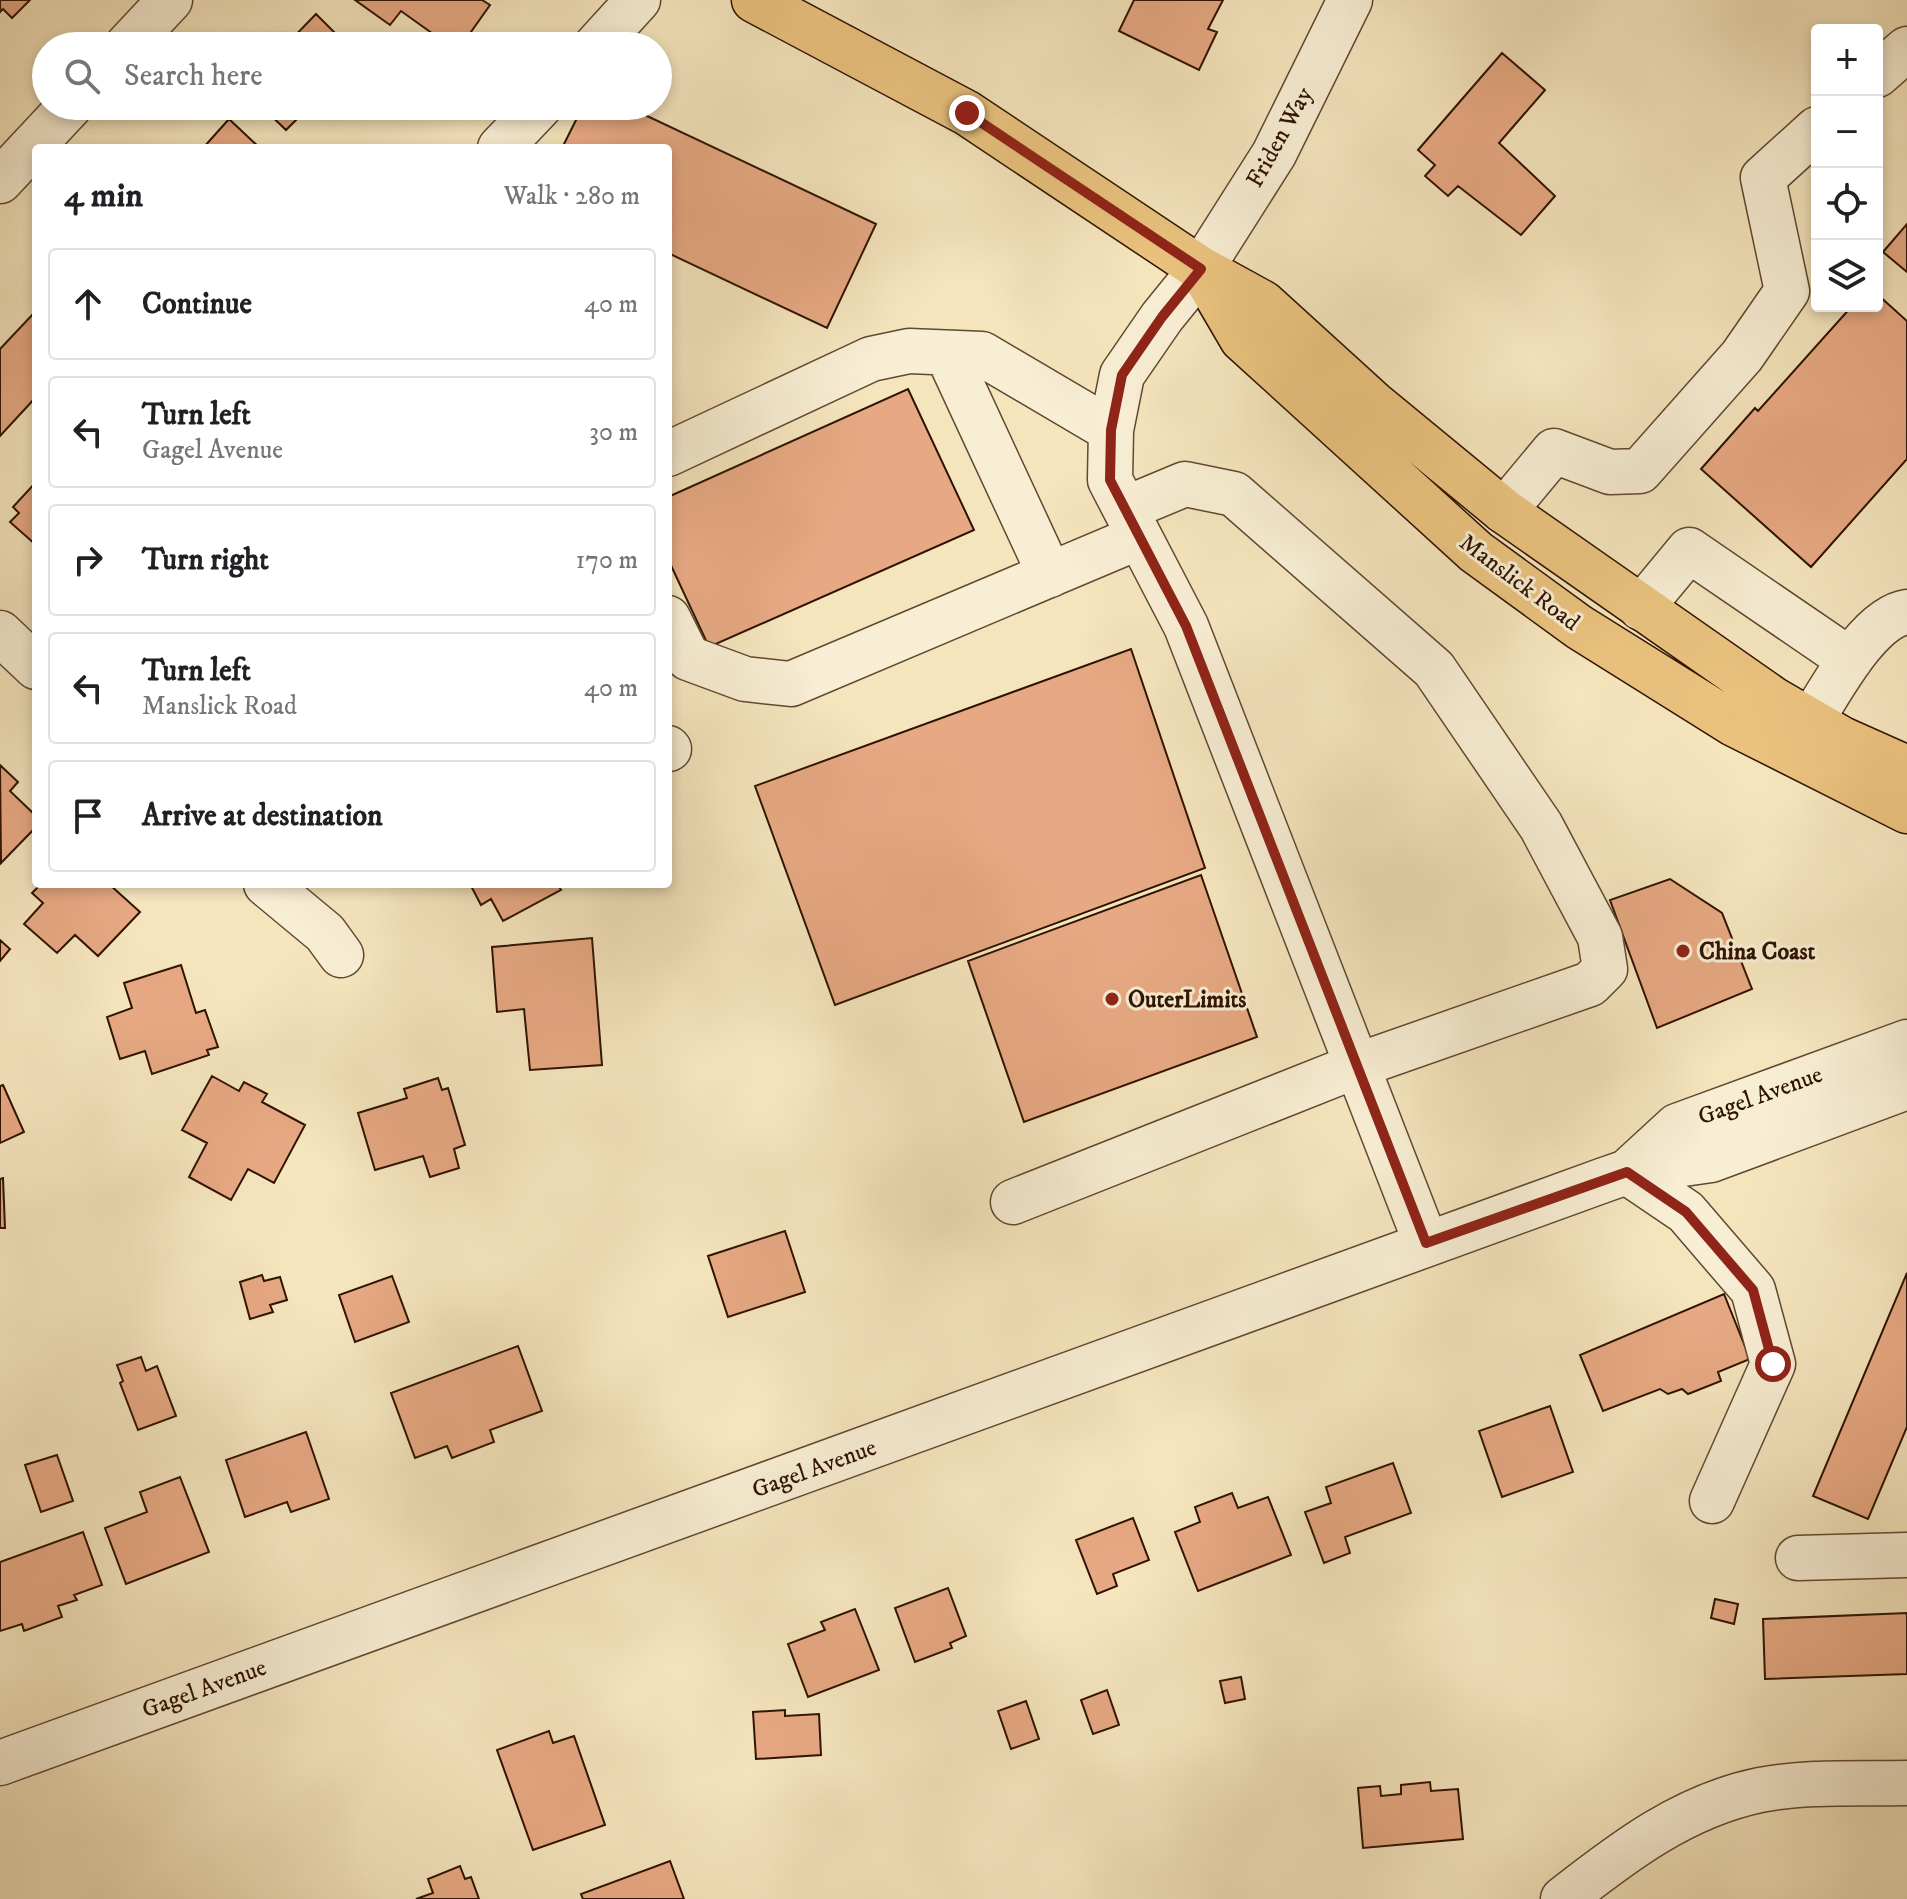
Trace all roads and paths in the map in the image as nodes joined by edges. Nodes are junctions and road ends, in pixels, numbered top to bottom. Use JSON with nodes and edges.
{"nodes":[{"id":1,"x":170,"y":0,"type":"edge"},
{"id":2,"x":638,"y":0,"type":"edge"},
{"id":3,"x":754,"y":0,"type":"edge"},
{"id":4,"x":1350,"y":0,"type":"edge"},
{"id":5,"x":140,"y":32,"type":"edge"},
{"id":6,"x":609,"y":32,"type":"edge"},
{"id":7,"x":1907,"y":49,"type":"edge"},
{"id":8,"x":1883,"y":70,"type":"edge"},
{"id":9,"x":57,"y":120,"type":"edge"},
{"id":10,"x":527,"y":120,"type":"edge"},
{"id":11,"x":1811,"y":134,"type":"edge"},
{"id":12,"x":35,"y":144,"type":"edge"},
{"id":13,"x":504,"y":144,"type":"edge"},
{"id":14,"x":32,"y":147,"type":"edge"},
{"id":15,"x":0,"y":181,"type":"edge"},
{"id":16,"x":1201,"y":269,"type":"junction"},
{"id":17,"x":947,"y":353,"type":"junction"},
{"id":18,"x":1111,"y":430,"type":"junction"},
{"id":19,"x":672,"y":452,"type":"edge"},
{"id":20,"x":1504,"y":511,"type":"junction"},
{"id":21,"x":1132,"y":523,"type":"junction"},
{"id":22,"x":1050,"y":575,"type":"junction"},
{"id":23,"x":1641,"y":608,"type":"junction"},
{"id":24,"x":1907,"y":612,"type":"edge"},
{"id":25,"x":672,"y":626,"type":"edge"},
{"id":26,"x":0,"y":633,"type":"edge"},
{"id":27,"x":1850,"y":660,"type":"junction"},
{"id":28,"x":32,"y":663,"type":"edge"},
{"id":29,"x":1802,"y":737,"type":"junction"},
{"id":30,"x":1907,"y":768,"type":"edge"},
{"id":31,"x":1907,"y":811,"type":"edge"},
{"id":32,"x":271,"y":888,"type":"edge"},
{"id":33,"x":341,"y":955,"type":"dead end"},
{"id":34,"x":1907,"y":1042,"type":"edge"},
{"id":35,"x":1356,"y":1066,"type":"junction"},
{"id":36,"x":1907,"y":1087,"type":"edge"},
{"id":37,"x":1627,"y":1172,"type":"junction"},
{"id":38,"x":1013,"y":1202,"type":"dead end"},
{"id":39,"x":1426,"y":1243,"type":"junction"},
{"id":40,"x":1712,"y":1501,"type":"dead end"},
{"id":41,"x":1907,"y":1555,"type":"edge"},
{"id":42,"x":1798,"y":1558,"type":"dead end"},
{"id":43,"x":0,"y":1763,"type":"edge"},
{"id":44,"x":1907,"y":1783,"type":"edge"},
{"id":45,"x":1563,"y":1899,"type":"edge"}],
"edges":[{"from":1,"to":5,"type":"street"},
{"from":2,"to":6,"type":"street"},
{"from":3,"to":16,"type":"main road","name":"Manslick Road"},
{"from":4,"to":16,"type":"street","name":"Friden Way"},
{"from":7,"to":8,"type":"street"},
{"from":9,"to":12,"type":"street"},
{"from":10,"to":13,"type":"street"},
{"from":11,"to":20,"type":"street"},
{"from":14,"to":15,"type":"street"},
{"from":16,"to":18,"type":"street","name":"Friden Way"},
{"from":16,"to":20,"type":"main road","name":"Manslick Road"},
{"from":16,"to":29,"type":"main road","name":"Manslick Road"},
{"from":17,"to":18,"type":"street"},
{"from":17,"to":19,"type":"street"},
{"from":17,"to":22,"type":"street"},
{"from":18,"to":21,"type":"street","name":"Friden Way"},
{"from":20,"to":23,"type":"main road","name":"Manslick Road"},
{"from":21,"to":22,"type":"street"},
{"from":21,"to":35,"type":"street","name":"Friden Way"},
{"from":21,"to":35,"type":"street"},
{"from":22,"to":25,"type":"street"},
{"from":23,"to":27,"type":"street"},
{"from":23,"to":29,"type":"main road","name":"Manslick Road"},
{"from":24,"to":27,"type":"street"},
{"from":26,"to":28,"type":"street"},
{"from":27,"to":29,"type":"street"},
{"from":29,"to":30,"type":"main road","name":"Manslick Road"},
{"from":29,"to":31,"type":"main road","name":"Manslick Road"},
{"from":32,"to":33,"type":"street"},
{"from":34,"to":37,"type":"street","name":"Gagel Avenue"},
{"from":35,"to":38,"type":"street"},
{"from":35,"to":39,"type":"street","name":"Friden Way"},
{"from":36,"to":37,"type":"street","name":"Gagel Avenue"},
{"from":37,"to":39,"type":"street","name":"Gagel Avenue"},
{"from":37,"to":40,"type":"street"},
{"from":39,"to":43,"type":"street","name":"Gagel Avenue"},
{"from":41,"to":42,"type":"street"},
{"from":44,"to":45,"type":"street"}]}
